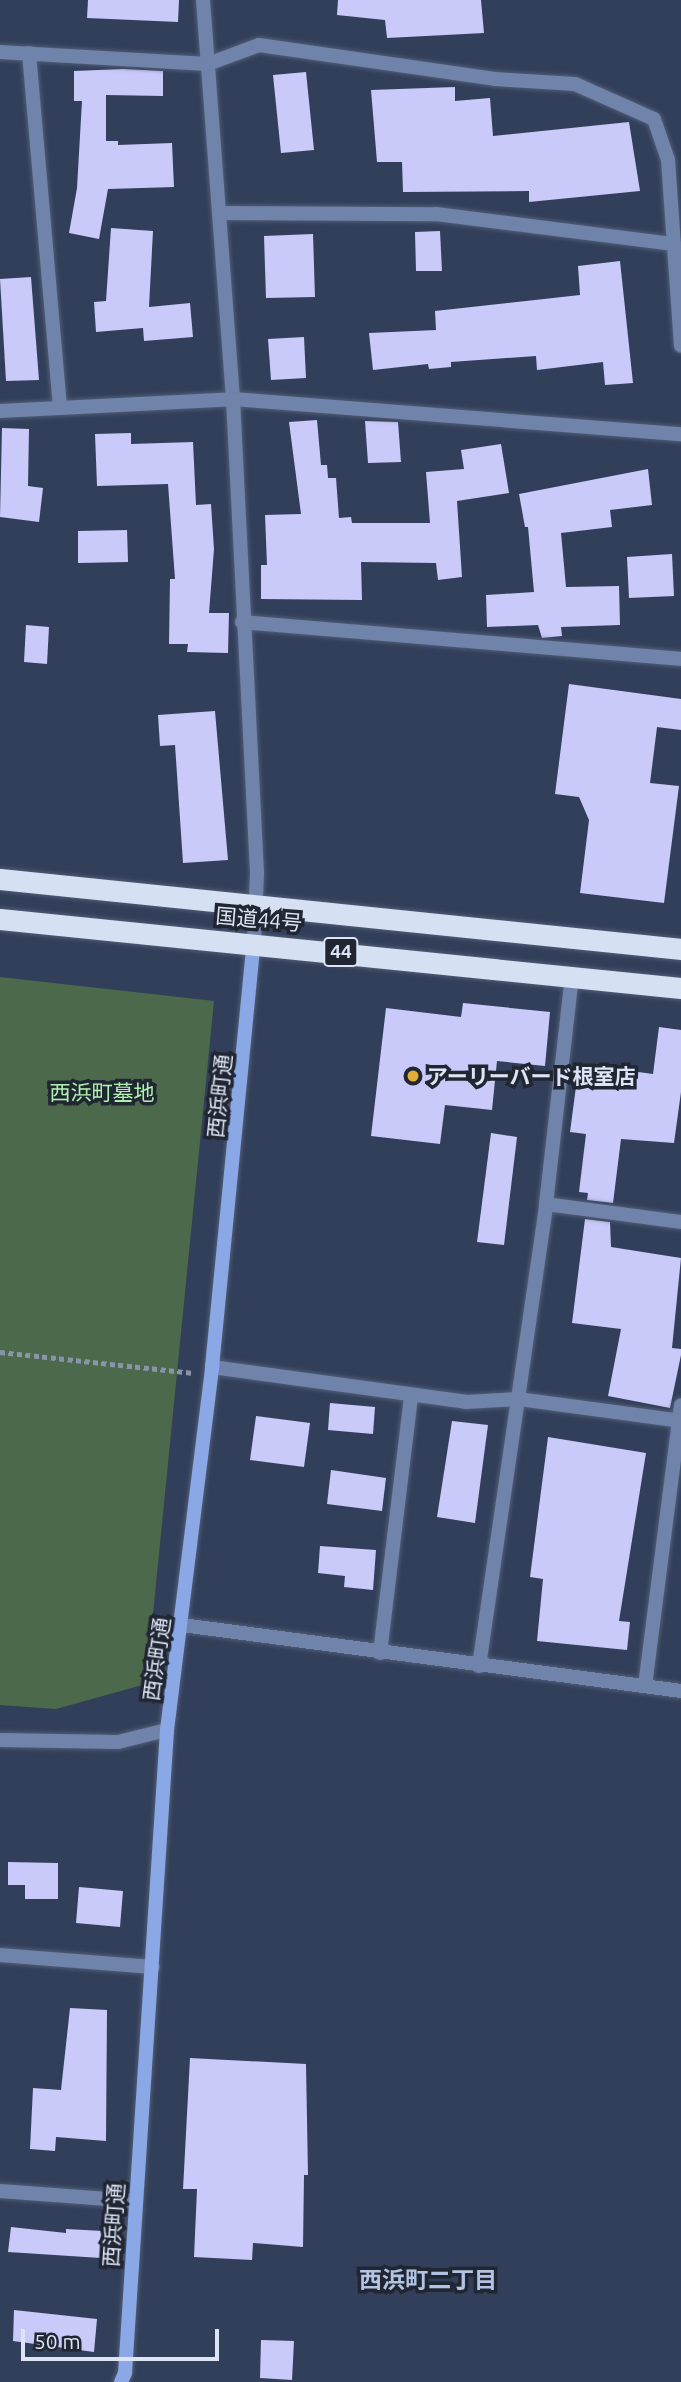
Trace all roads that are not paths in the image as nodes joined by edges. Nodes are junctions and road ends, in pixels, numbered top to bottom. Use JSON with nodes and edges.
{"nodes":[{"id":1,"x":203,"y":0,"type":"edge"},
{"id":2,"x":0,"y":51,"type":"edge"},
{"id":3,"x":29,"y":53,"type":"junction"},
{"id":4,"x":208,"y":64,"type":"junction"},
{"id":5,"x":219,"y":213,"type":"junction"},
{"id":6,"x":674,"y":244,"type":"junction"},
{"id":7,"x":681,"y":346,"type":"edge"},
{"id":8,"x":233,"y":399,"type":"junction"},
{"id":9,"x":60,"y":408,"type":"junction"},
{"id":10,"x":0,"y":411,"type":"edge"},
{"id":11,"x":681,"y":434,"type":"edge"},
{"id":12,"x":242,"y":622,"type":"junction"},
{"id":13,"x":681,"y":659,"type":"edge"},
{"id":14,"x":0,"y":879,"type":"edge"},
{"id":15,"x":255,"y":908,"type":"junction"},
{"id":16,"x":0,"y":919,"type":"edge"},
{"id":17,"x":254,"y":942,"type":"junction"},
{"id":18,"x":681,"y":949,"type":"edge"},
{"id":19,"x":572,"y":977,"type":"junction"},
{"id":20,"x":681,"y":988,"type":"edge"},
{"id":21,"x":546,"y":1204,"type":"junction"},
{"id":22,"x":681,"y":1222,"type":"edge"},
{"id":23,"x":211,"y":1371,"type":"junction"},
{"id":24,"x":411,"y":1395,"type":"junction"},
{"id":25,"x":519,"y":1399,"type":"junction"},
{"id":26,"x":681,"y":1405,"type":"edge"},
{"id":27,"x":680,"y":1421,"type":"edge"},
{"id":28,"x":182,"y":1625,"type":"junction"},
{"id":29,"x":380,"y":1653,"type":"junction"},
{"id":30,"x":479,"y":1666,"type":"junction"},
{"id":31,"x":645,"y":1686,"type":"junction"},
{"id":32,"x":681,"y":1691,"type":"edge"},
{"id":33,"x":167,"y":1730,"type":"junction"},
{"id":34,"x":0,"y":1740,"type":"edge"},
{"id":35,"x":0,"y":1955,"type":"edge"},
{"id":36,"x":153,"y":1967,"type":"junction"},
{"id":37,"x":0,"y":2191,"type":"edge"},
{"id":38,"x":135,"y":2201,"type":"junction"},
{"id":39,"x":121,"y":2382,"type":"edge"}],
"edges":[{"from":1,"to":4,"type":"street"},
{"from":2,"to":3,"type":"street"},
{"from":3,"to":4,"type":"street"},
{"from":3,"to":9,"type":"street"},
{"from":4,"to":5,"type":"street"},
{"from":4,"to":6,"type":"street"},
{"from":5,"to":6,"type":"street"},
{"from":5,"to":8,"type":"street"},
{"from":6,"to":7,"type":"street"},
{"from":8,"to":9,"type":"street"},
{"from":8,"to":11,"type":"street"},
{"from":8,"to":12,"type":"street"},
{"from":9,"to":10,"type":"street"},
{"from":12,"to":13,"type":"street"},
{"from":12,"to":15,"type":"street"},
{"from":14,"to":15,"type":"highway","name":"国道44号","number":"44"},
{"from":15,"to":17,"type":"street"},
{"from":15,"to":18,"type":"highway","name":"国道44号","number":"44"},
{"from":16,"to":17,"type":"highway","name":"国道44号","number":"44"},
{"from":17,"to":19,"type":"highway","name":"国道44号","number":"44"},
{"from":17,"to":23,"type":"street","name":"西浜町通"},
{"from":19,"to":20,"type":"highway","name":"国道44号","number":"44"},
{"from":19,"to":21,"type":"street"},
{"from":21,"to":22,"type":"street"},
{"from":21,"to":25,"type":"street"},
{"from":23,"to":24,"type":"street"},
{"from":23,"to":28,"type":"street","name":"西浜町通"},
{"from":24,"to":25,"type":"street"},
{"from":24,"to":29,"type":"street"},
{"from":25,"to":27,"type":"street"},
{"from":25,"to":30,"type":"street"},
{"from":26,"to":27,"type":"street"},
{"from":27,"to":31,"type":"street"},
{"from":28,"to":29,"type":"street"},
{"from":28,"to":33,"type":"street","name":"西浜町通"},
{"from":29,"to":30,"type":"street"},
{"from":30,"to":31,"type":"street"},
{"from":31,"to":32,"type":"street"},
{"from":33,"to":34,"type":"street"},
{"from":33,"to":36,"type":"street","name":"西浜町通"},
{"from":35,"to":36,"type":"street"},
{"from":36,"to":38,"type":"street","name":"西浜町通"},
{"from":37,"to":38,"type":"street"},
{"from":38,"to":39,"type":"street","name":"西浜町通"}]}
